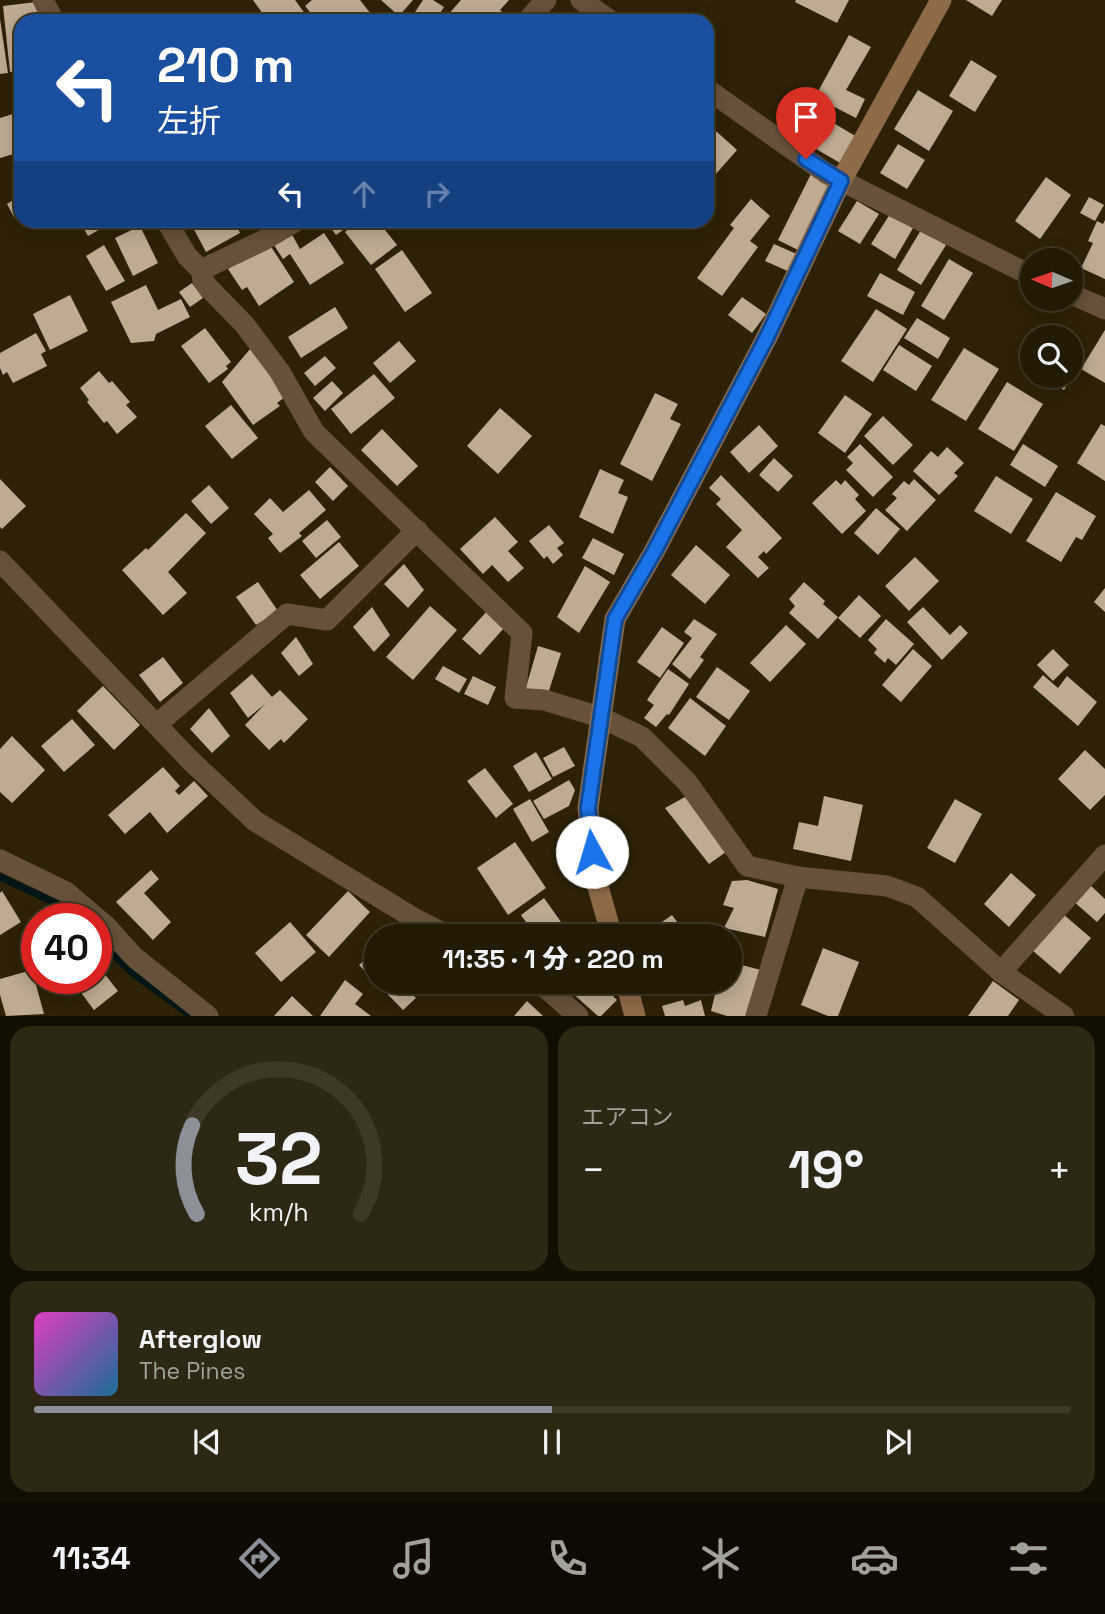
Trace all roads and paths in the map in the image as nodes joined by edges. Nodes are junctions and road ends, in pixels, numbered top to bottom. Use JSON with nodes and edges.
{"nodes":[{"id":1,"x":546,"y":0,"type":"edge"},
{"id":2,"x":581,"y":0,"type":"edge"},
{"id":3,"x":941,"y":0,"type":"edge"},
{"id":4,"x":533,"y":14,"type":"edge"},
{"id":5,"x":601,"y":14,"type":"edge"},
{"id":6,"x":714,"y":94,"type":"edge"},
{"id":7,"x":841,"y":181,"type":"junction"},
{"id":8,"x":171,"y":228,"type":"edge"},
{"id":9,"x":284,"y":228,"type":"edge"},
{"id":10,"x":201,"y":270,"type":"junction"},
{"id":11,"x":1020,"y":270,"type":"edge"},
{"id":12,"x":1083,"y":299,"type":"edge"},
{"id":13,"x":1105,"y":309,"type":"edge"},
{"id":14,"x":417,"y":530,"type":"junction"},
{"id":15,"x":0,"y":561,"type":"edge"},
{"id":16,"x":600,"y":717,"type":"junction"},
{"id":17,"x":157,"y":724,"type":"junction"},
{"id":18,"x":1105,"y":855,"type":"edge"},
{"id":19,"x":0,"y":860,"type":"edge"},
{"id":20,"x":798,"y":877,"type":"junction"},
{"id":21,"x":425,"y":924,"type":"edge"},
{"id":22,"x":609,"y":924,"type":"edge"},
{"id":23,"x":1001,"y":972,"type":"junction"},
{"id":24,"x":553,"y":994,"type":"edge"},
{"id":25,"x":629,"y":994,"type":"edge"},
{"id":26,"x":208,"y":1016,"type":"edge"},
{"id":27,"x":578,"y":1016,"type":"edge"},
{"id":28,"x":635,"y":1016,"type":"edge"},
{"id":29,"x":755,"y":1016,"type":"edge"},
{"id":30,"x":1064,"y":1016,"type":"edge"}],
"edges":[{"from":1,"to":4,"type":"street"},
{"from":2,"to":5,"type":"street"},
{"from":3,"to":7,"type":"street"},
{"from":6,"to":7,"type":"street"},
{"from":7,"to":11,"type":"street"},
{"from":7,"to":16,"type":"street"},
{"from":8,"to":10,"type":"street"},
{"from":9,"to":10,"type":"street"},
{"from":10,"to":14,"type":"street"},
{"from":12,"to":13,"type":"street"},
{"from":14,"to":16,"type":"street"},
{"from":14,"to":17,"type":"street"},
{"from":15,"to":17,"type":"street"},
{"from":16,"to":20,"type":"street"},
{"from":16,"to":22,"type":"street"},
{"from":17,"to":21,"type":"street"},
{"from":18,"to":23,"type":"street"},
{"from":19,"to":26,"type":"street"},
{"from":20,"to":23,"type":"street"},
{"from":20,"to":29,"type":"street"},
{"from":23,"to":30,"type":"street"},
{"from":24,"to":27,"type":"street"},
{"from":25,"to":28,"type":"street"}]}
